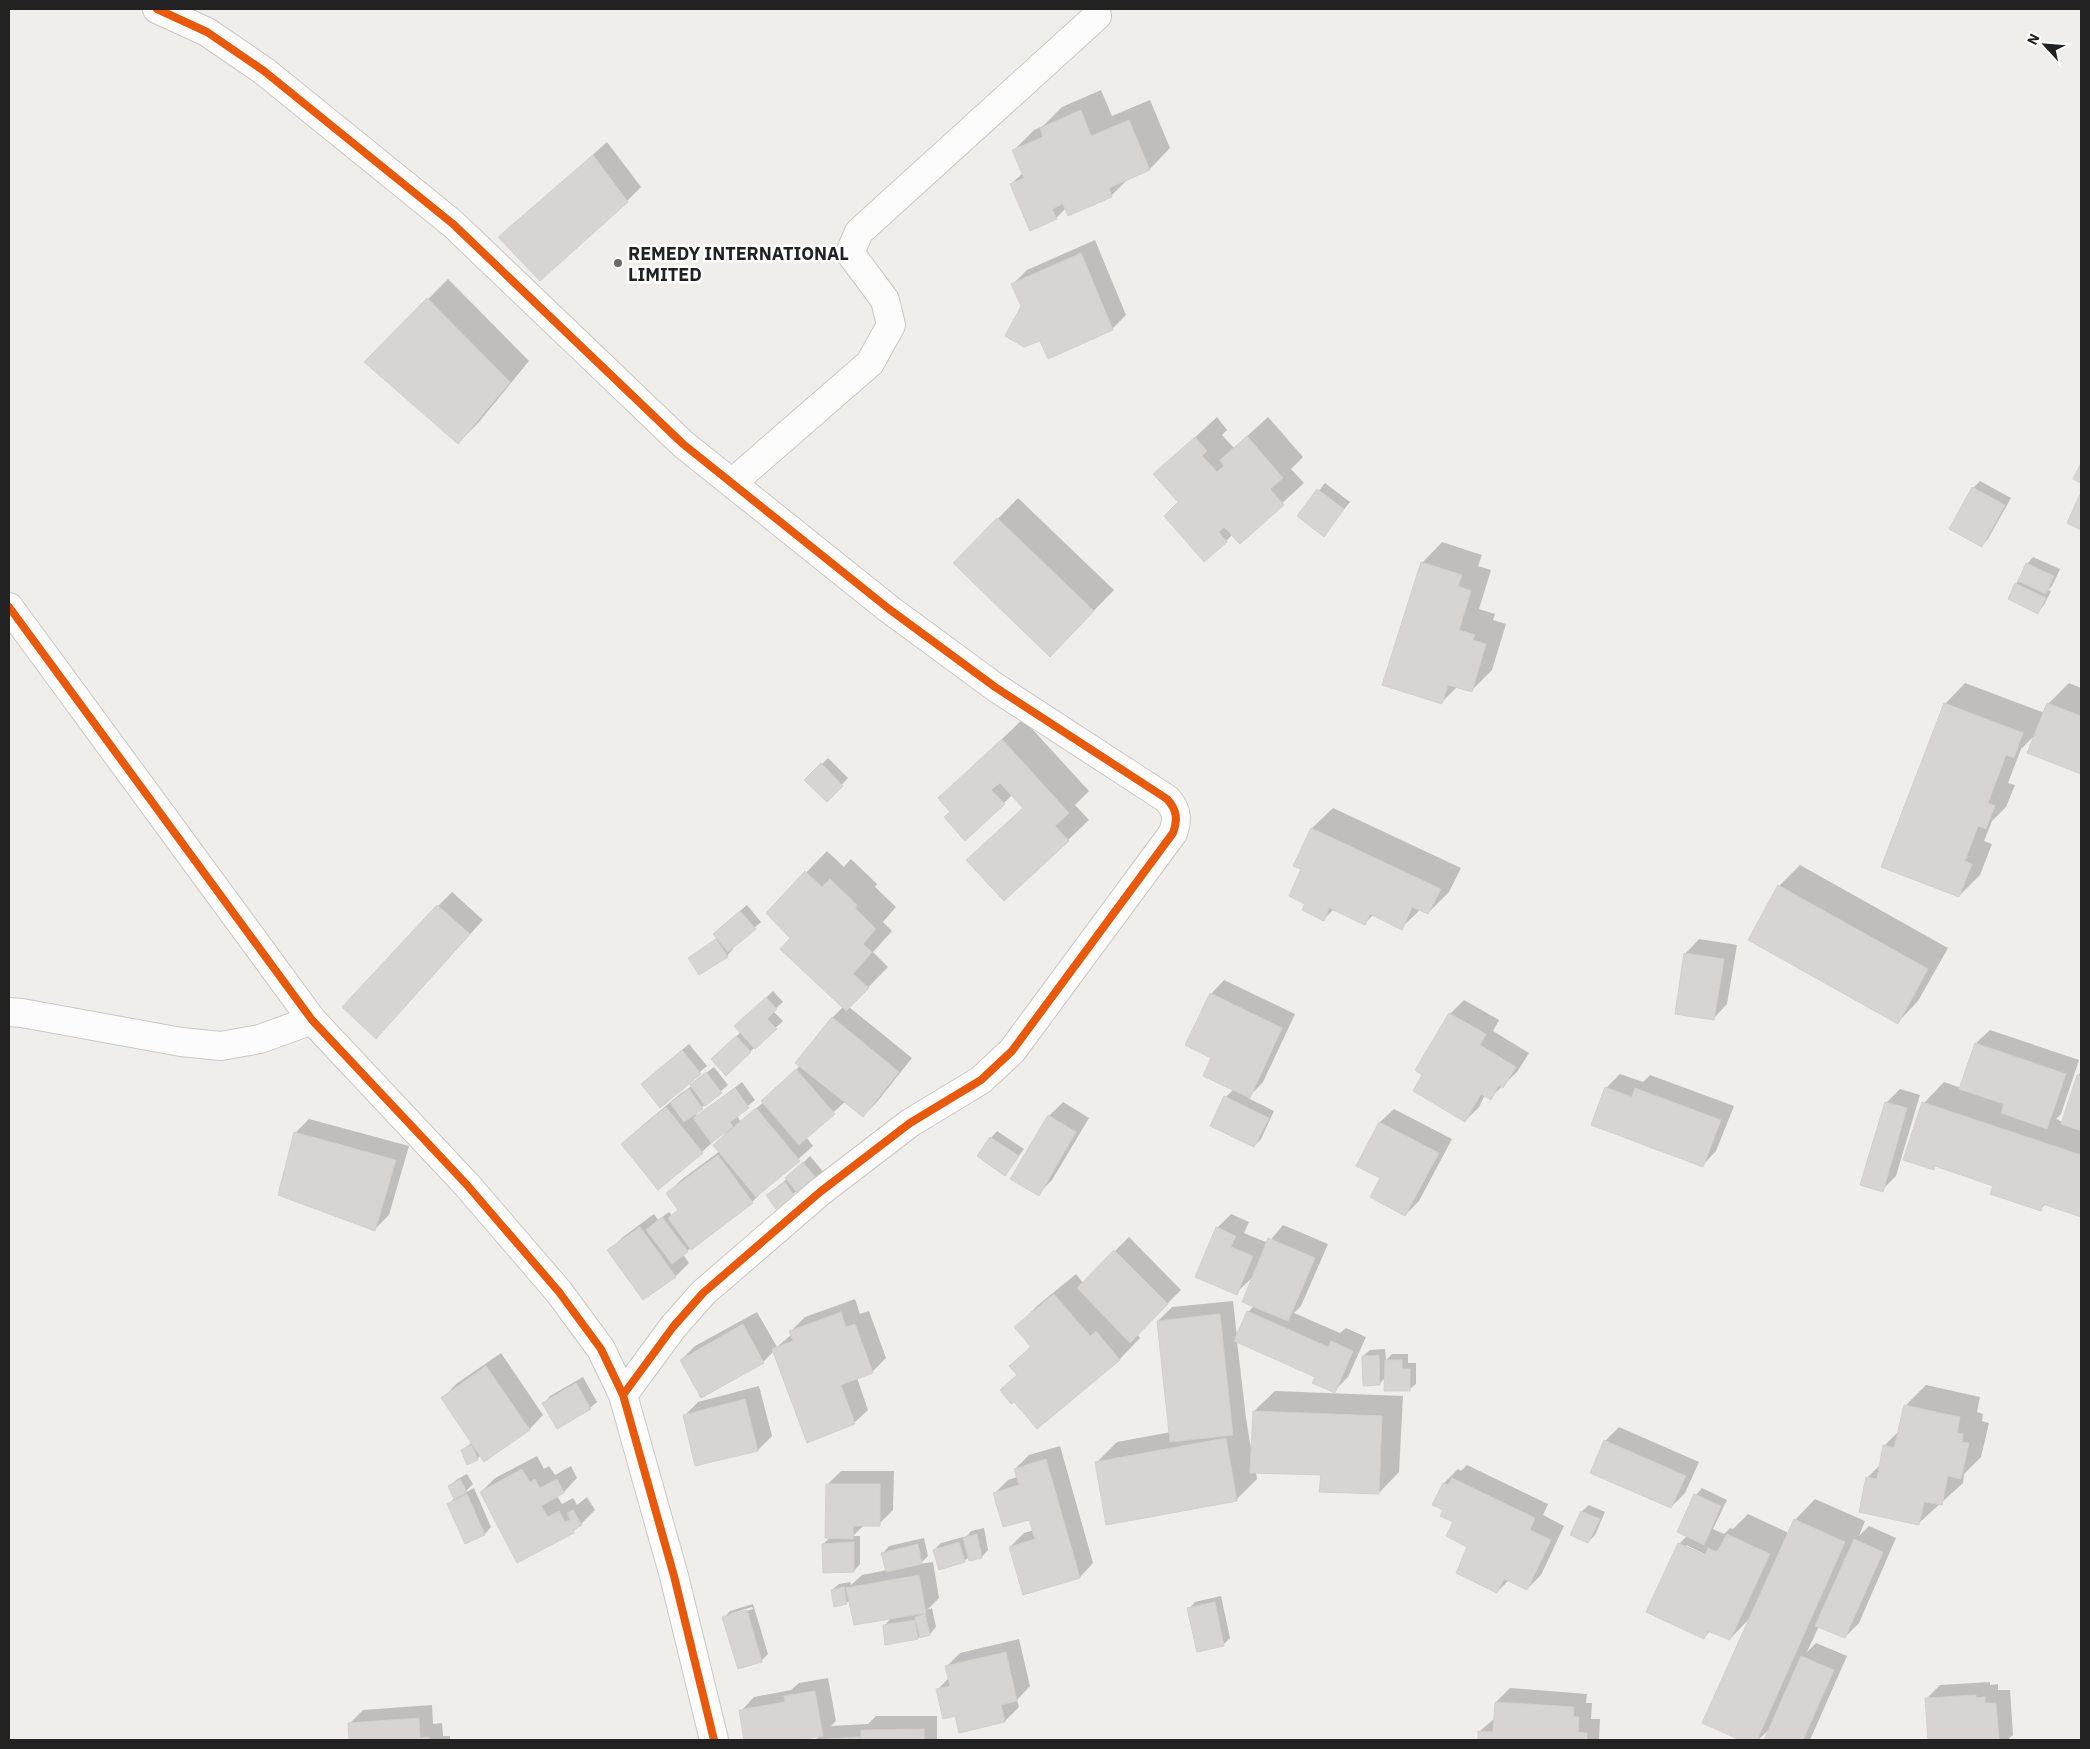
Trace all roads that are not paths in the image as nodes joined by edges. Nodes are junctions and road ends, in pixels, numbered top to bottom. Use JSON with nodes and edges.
{"nodes":[{"id":1,"x":157,"y":9,"type":"edge"},
{"id":2,"x":1098,"y":16,"type":"dead end"},
{"id":3,"x":732,"y":483,"type":"junction"},
{"id":4,"x":9,"y":607,"type":"edge"},
{"id":5,"x":9,"y":1012,"type":"edge"},
{"id":6,"x":312,"y":1020,"type":"junction"},
{"id":7,"x":623,"y":1395,"type":"junction"},
{"id":8,"x":714,"y":1740,"type":"edge"}],
"edges":[{"from":1,"to":3,"type":"street"},
{"from":2,"to":3,"type":"street"},
{"from":3,"to":7,"type":"street"},
{"from":4,"to":6,"type":"street"},
{"from":5,"to":6,"type":"street"},
{"from":6,"to":7,"type":"street"},
{"from":7,"to":8,"type":"street"}]}
